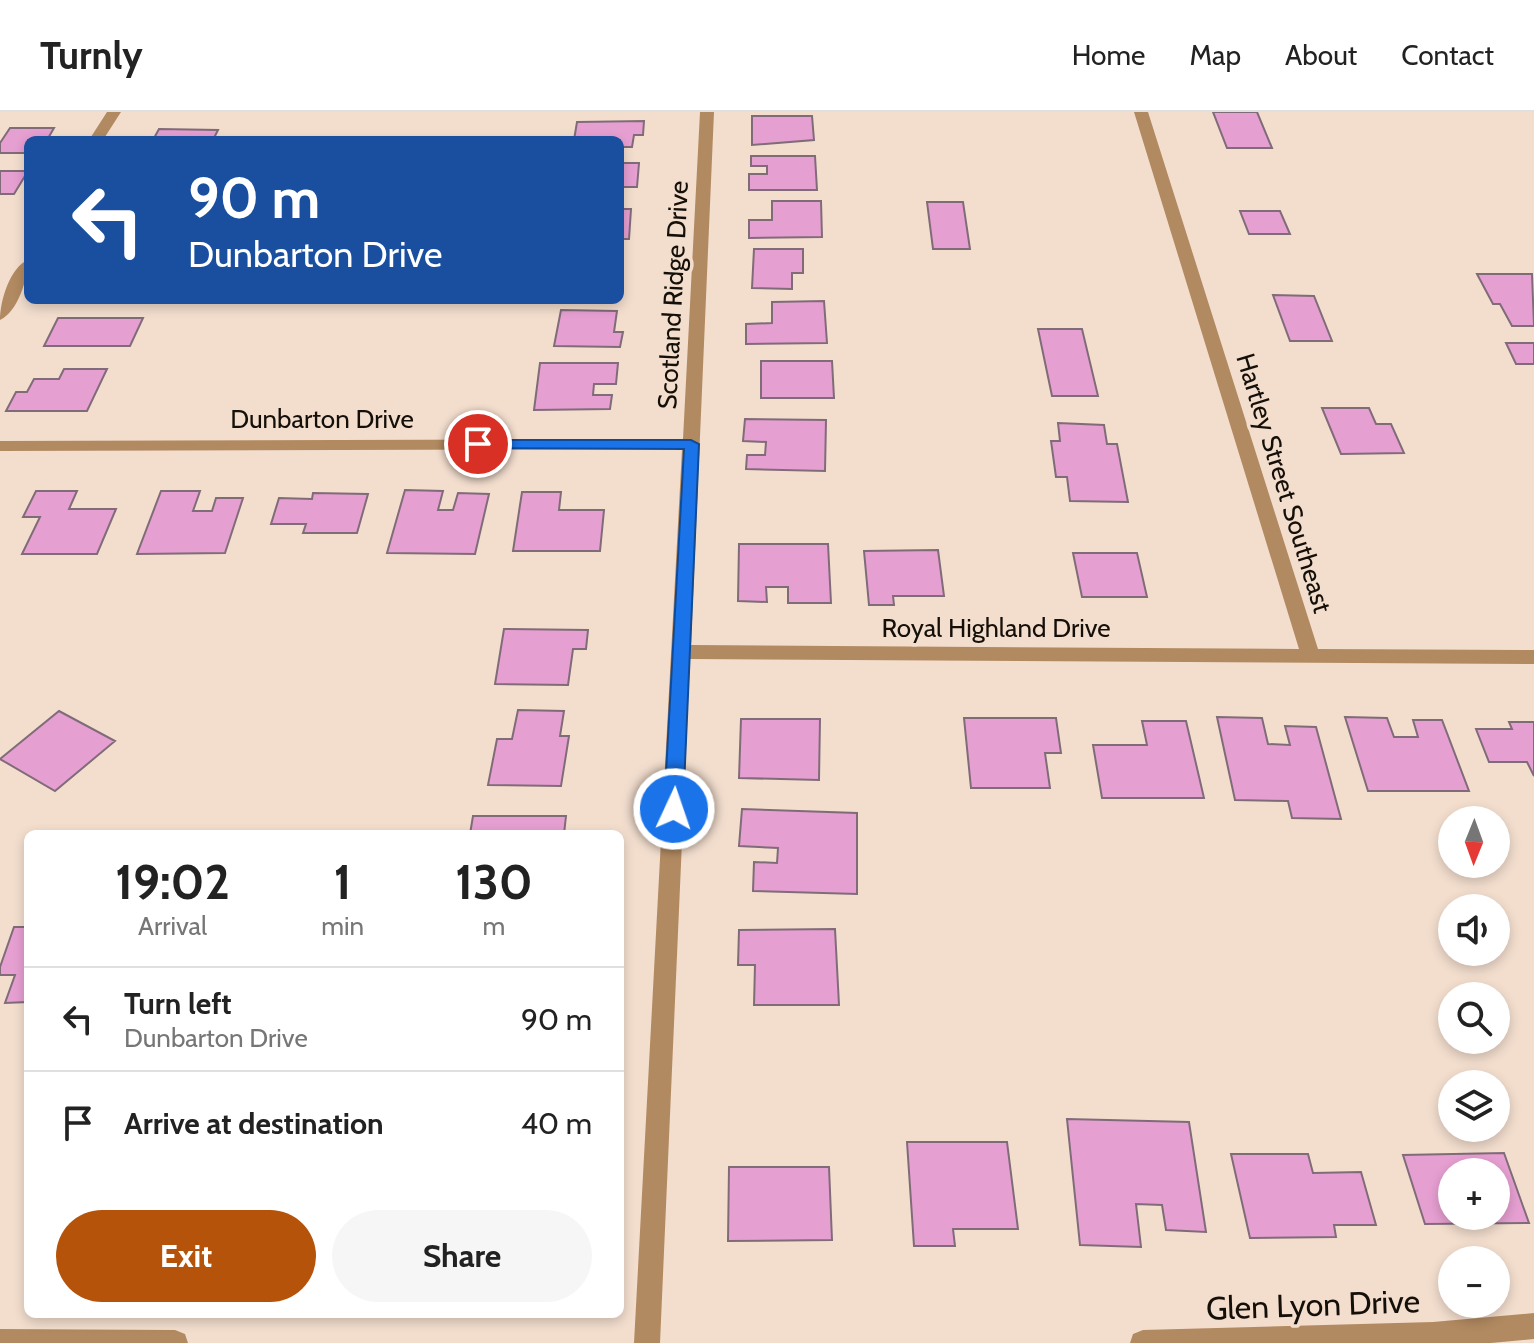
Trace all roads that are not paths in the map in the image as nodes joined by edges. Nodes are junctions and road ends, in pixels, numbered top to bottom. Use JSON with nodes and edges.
{"nodes":[{"id":1,"x":114,"y":112,"type":"edge"},
{"id":2,"x":707,"y":112,"type":"edge"},
{"id":3,"x":1141,"y":112,"type":"edge"},
{"id":4,"x":99,"y":136,"type":"edge"},
{"id":5,"x":24,"y":271,"type":"edge"},
{"id":6,"x":0,"y":315,"type":"edge"},
{"id":7,"x":691,"y":444,"type":"junction"},
{"id":8,"x":0,"y":446,"type":"edge"},
{"id":9,"x":682,"y":652,"type":"junction"},
{"id":10,"x":1311,"y":656,"type":"junction"},
{"id":11,"x":1534,"y":657,"type":"edge"},
{"id":12,"x":1534,"y":1326,"type":"edge"},
{"id":13,"x":0,"y":1342,"type":"edge"},
{"id":14,"x":175,"y":1343,"type":"edge"},
{"id":15,"x":647,"y":1343,"type":"edge"},
{"id":16,"x":1143,"y":1343,"type":"edge"}],
"edges":[{"from":1,"to":4,"type":"street"},
{"from":2,"to":7,"type":"street","name":"Scotland Ridge Drive"},
{"from":3,"to":10,"type":"street","name":"Hartley Street Southeast"},
{"from":5,"to":6,"type":"street"},
{"from":7,"to":8,"type":"street","name":"Dunbarton Drive"},
{"from":7,"to":9,"type":"street","name":"Scotland Ridge Drive"},
{"from":9,"to":10,"type":"street","name":"Royal Highland Drive"},
{"from":9,"to":15,"type":"street","name":"Scotland Ridge Drive"},
{"from":10,"to":11,"type":"street"},
{"from":12,"to":16,"type":"street","name":"Glen Lyon Drive"},
{"from":13,"to":14,"type":"street"}]}
